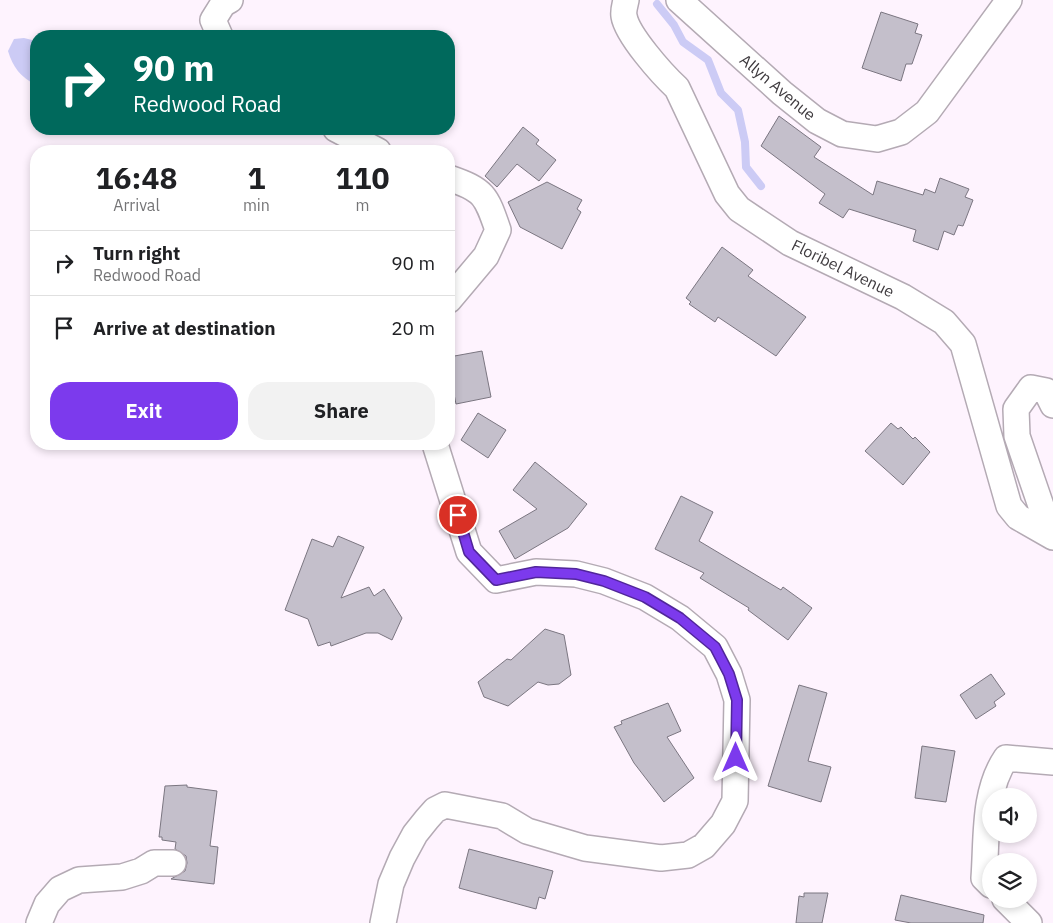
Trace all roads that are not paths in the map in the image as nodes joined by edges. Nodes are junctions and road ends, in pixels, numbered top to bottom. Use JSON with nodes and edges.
{"nodes":[{"id":1,"x":230,"y":0,"type":"edge"},
{"id":2,"x":626,"y":0,"type":"edge"},
{"id":3,"x":680,"y":0,"type":"edge"},
{"id":4,"x":1010,"y":0,"type":"edge"},
{"id":5,"x":217,"y":30,"type":"edge"},
{"id":6,"x":347,"y":135,"type":"edge"},
{"id":7,"x":367,"y":145,"type":"edge"},
{"id":8,"x":455,"y":180,"type":"edge"},
{"id":9,"x":455,"y":293,"type":"edge"},
{"id":10,"x":1053,"y":405,"type":"edge"},
{"id":11,"x":436,"y":450,"type":"edge"},
{"id":12,"x":1052,"y":536,"type":"edge"},
{"id":13,"x":1053,"y":762,"type":"edge"},
{"id":14,"x":986,"y":853,"type":"edge"},
{"id":15,"x":173,"y":863,"type":"dead end"},
{"id":16,"x":1013,"y":908,"type":"edge"},
{"id":17,"x":39,"y":923,"type":"edge"},
{"id":18,"x":383,"y":923,"type":"edge"},
{"id":19,"x":1029,"y":923,"type":"edge"}],
"edges":[{"from":1,"to":5,"type":"street"},
{"from":2,"to":12,"type":"street","name":"Floribel Avenue"},
{"from":3,"to":4,"type":"street","name":"Allyn Avenue"},
{"from":6,"to":7,"type":"street"},
{"from":8,"to":9,"type":"street"},
{"from":10,"to":12,"type":"street","name":"Floribel Avenue"},
{"from":11,"to":18,"type":"street"},
{"from":13,"to":14,"type":"street"},
{"from":15,"to":17,"type":"street"},
{"from":16,"to":19,"type":"street"}]}
